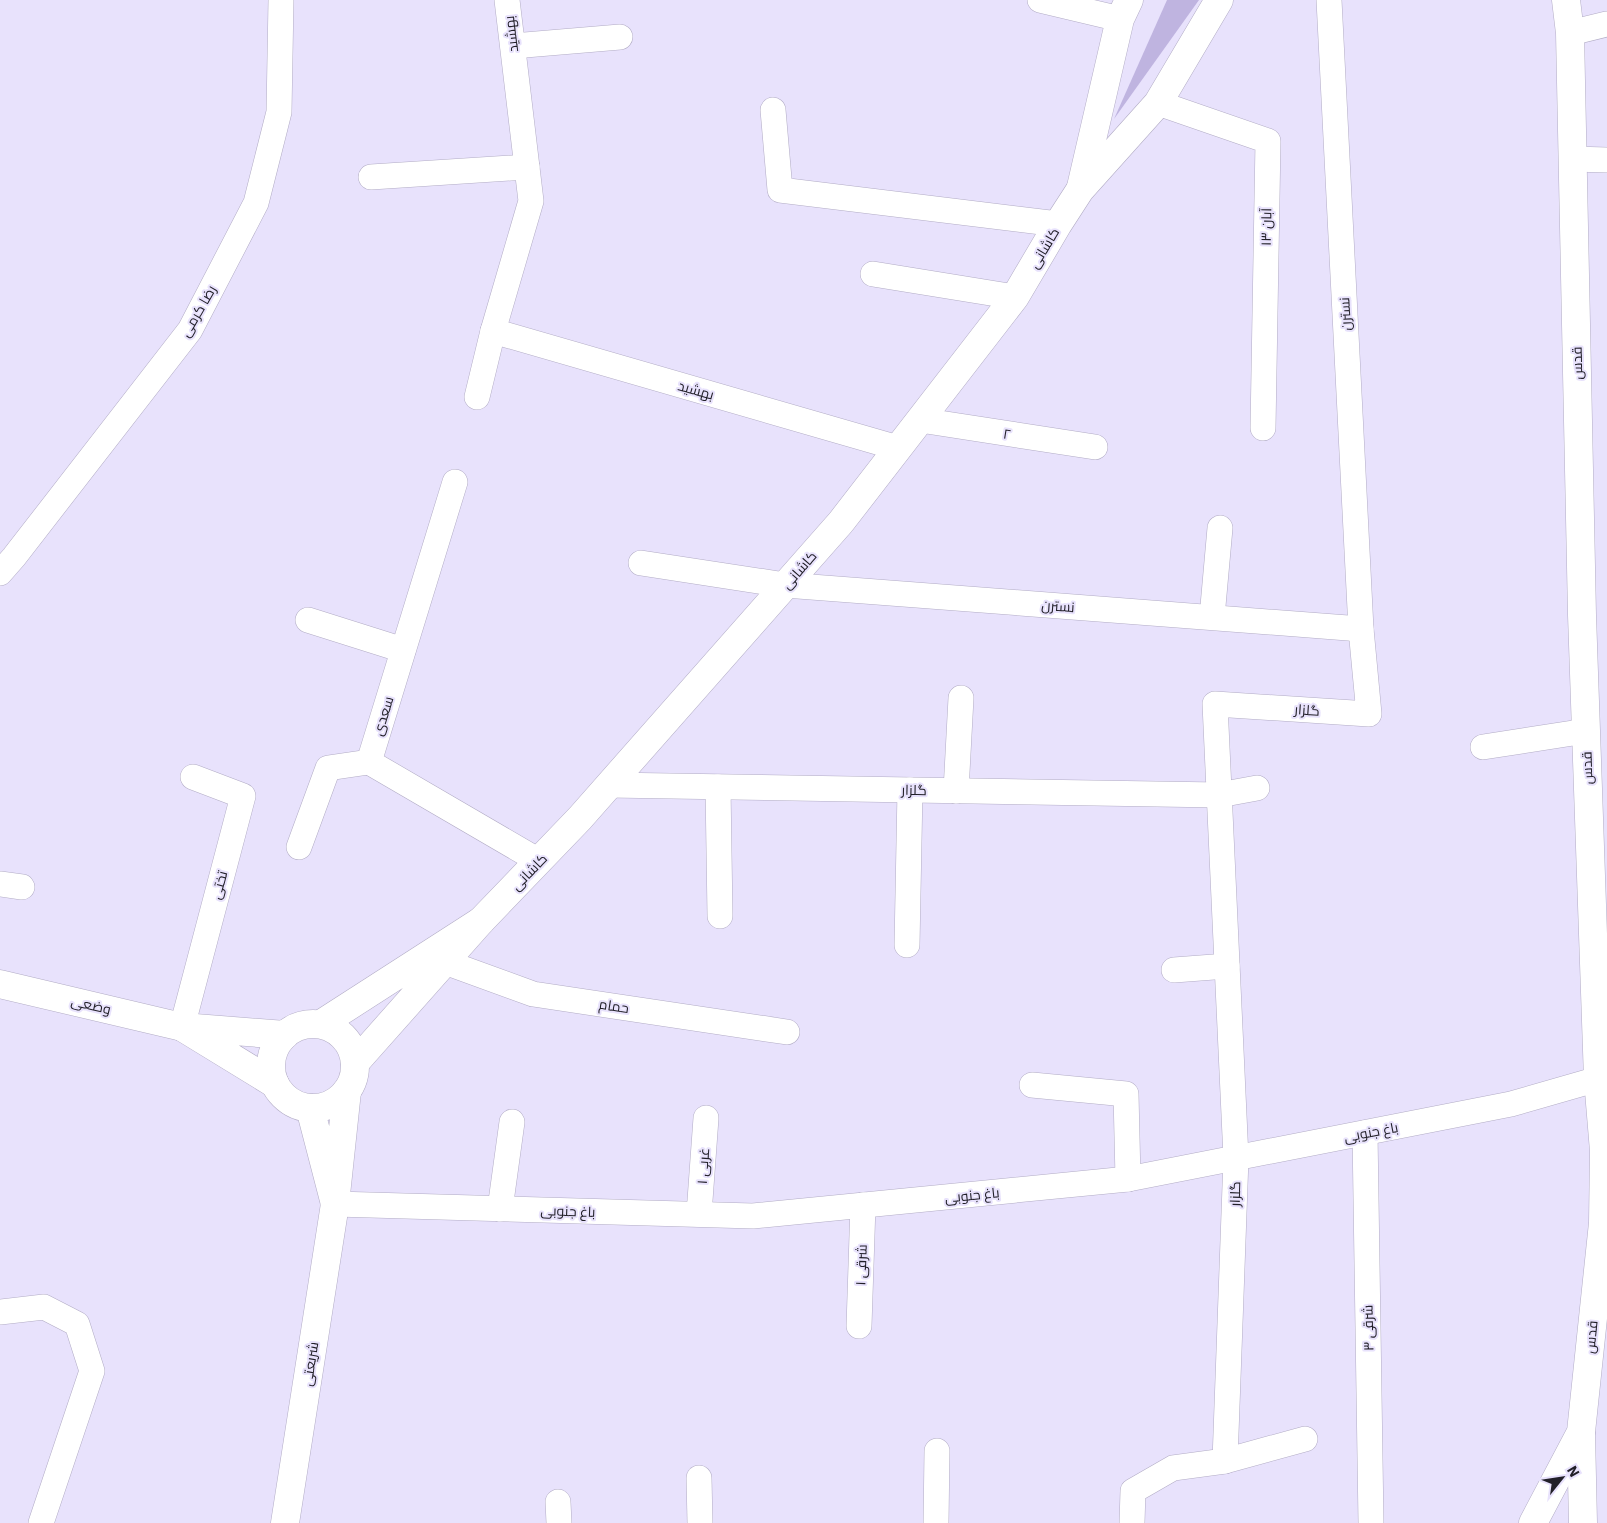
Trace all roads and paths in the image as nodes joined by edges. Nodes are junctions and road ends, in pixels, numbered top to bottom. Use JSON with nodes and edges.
{"nodes":[{"id":1,"x":281,"y":0,"type":"edge"},
{"id":2,"x":507,"y":0,"type":"edge"},
{"id":3,"x":1040,"y":0,"type":"edge"},
{"id":4,"x":1219,"y":0,"type":"edge"},
{"id":5,"x":1329,"y":0,"type":"edge"},
{"id":6,"x":1566,"y":0,"type":"edge"},
{"id":7,"x":1125,"y":10,"type":"edge"},
{"id":8,"x":1607,"y":24,"type":"edge"},
{"id":9,"x":1570,"y":33,"type":"junction"},
{"id":10,"x":620,"y":36,"type":"dead end"},
{"id":11,"x":513,"y":46,"type":"junction"},
{"id":12,"x":1158,"y":103,"type":"junction"},
{"id":13,"x":773,"y":110,"type":"dead end"},
{"id":14,"x":1573,"y":159,"type":"junction"},
{"id":15,"x":1607,"y":160,"type":"edge"},
{"id":16,"x":527,"y":167,"type":"junction"},
{"id":17,"x":371,"y":177,"type":"dead end"},
{"id":18,"x":1080,"y":190,"type":"junction"},
{"id":19,"x":1058,"y":224,"type":"junction"},
{"id":20,"x":873,"y":274,"type":"dead end"},
{"id":21,"x":1015,"y":298,"type":"junction"},
{"id":22,"x":493,"y":331,"type":"junction"},
{"id":23,"x":478,"y":397,"type":"dead end"},
{"id":24,"x":920,"y":420,"type":"junction"},
{"id":25,"x":1263,"y":428,"type":"dead end"},
{"id":26,"x":1096,"y":447,"type":"dead end"},
{"id":27,"x":898,"y":448,"type":"junction"},
{"id":28,"x":455,"y":482,"type":"dead end"},
{"id":29,"x":1220,"y":528,"type":"dead end"},
{"id":30,"x":641,"y":563,"type":"dead end"},
{"id":31,"x":0,"y":573,"type":"edge"},
{"id":32,"x":785,"y":585,"type":"junction"},
{"id":33,"x":1212,"y":617,"type":"junction"},
{"id":34,"x":308,"y":620,"type":"dead end"},
{"id":35,"x":1361,"y":629,"type":"junction"},
{"id":36,"x":404,"y":650,"type":"junction"},
{"id":37,"x":961,"y":698,"type":"dead end"},
{"id":38,"x":1369,"y":714,"type":"joint"},
{"id":39,"x":1586,"y":731,"type":"junction"},
{"id":40,"x":1483,"y":747,"type":"dead end"},
{"id":41,"x":370,"y":762,"type":"junction"},
{"id":42,"x":193,"y":777,"type":"dead end"},
{"id":43,"x":609,"y":785,"type":"junction"},
{"id":44,"x":718,"y":787,"type":"junction"},
{"id":45,"x":1256,"y":788,"type":"dead end"},
{"id":46,"x":910,"y":790,"type":"junction"},
{"id":47,"x":956,"y":791,"type":"junction"},
{"id":48,"x":1219,"y":795,"type":"junction"},
{"id":49,"x":299,"y":847,"type":"dead end"},
{"id":50,"x":539,"y":861,"type":"junction"},
{"id":51,"x":720,"y":916,"type":"dead end"},
{"id":52,"x":481,"y":921,"type":"junction"},
{"id":53,"x":907,"y":945,"type":"dead end"},
{"id":54,"x":1600,"y":950,"type":"edge"},
{"id":55,"x":444,"y":962,"type":"junction"},
{"id":56,"x":1227,"y":966,"type":"junction"},
{"id":57,"x":1174,"y":970,"type":"dead end"},
{"id":58,"x":0,"y":984,"type":"edge"},
{"id":59,"x":321,"y":1024,"type":"junction"},
{"id":60,"x":182,"y":1027,"type":"junction"},
{"id":61,"x":787,"y":1032,"type":"dead end"},
{"id":62,"x":284,"y":1034,"type":"junction"},
{"id":63,"x":355,"y":1063,"type":"junction"},
{"id":64,"x":1598,"y":1079,"type":"junction"},
{"id":65,"x":275,"y":1084,"type":"junction"},
{"id":66,"x":1032,"y":1085,"type":"dead end"},
{"id":67,"x":348,"y":1090,"type":"junction"},
{"id":68,"x":310,"y":1108,"type":"junction"},
{"id":69,"x":706,"y":1118,"type":"dead end"},
{"id":70,"x":512,"y":1122,"type":"dead end"},
{"id":71,"x":1365,"y":1133,"type":"junction"},
{"id":72,"x":1605,"y":1151,"type":"edge"},
{"id":73,"x":1236,"y":1158,"type":"junction"},
{"id":74,"x":1128,"y":1179,"type":"junction"},
{"id":75,"x":335,"y":1204,"type":"junction"},
{"id":76,"x":864,"y":1205,"type":"junction"},
{"id":77,"x":500,"y":1209,"type":"junction"},
{"id":78,"x":700,"y":1214,"type":"junction"},
{"id":79,"x":0,"y":1312,"type":"edge"},
{"id":80,"x":859,"y":1326,"type":"dead end"},
{"id":81,"x":1581,"y":1432,"type":"junction"},
{"id":82,"x":1305,"y":1439,"type":"dead end"},
{"id":83,"x":937,"y":1451,"type":"dead end"},
{"id":84,"x":1225,"y":1461,"type":"junction"},
{"id":85,"x":699,"y":1478,"type":"dead end"},
{"id":86,"x":41,"y":1523,"type":"edge"},
{"id":87,"x":285,"y":1523,"type":"edge"},
{"id":88,"x":700,"y":1523,"type":"edge"},
{"id":89,"x":936,"y":1523,"type":"edge"},
{"id":90,"x":1132,"y":1523,"type":"edge"},
{"id":91,"x":1371,"y":1523,"type":"edge"},
{"id":92,"x":1533,"y":1523,"type":"edge"},
{"id":93,"x":1583,"y":1523,"type":"edge"}],
"edges":[{"from":1,"to":31,"type":"street","name":"رضا کرمی"},
{"from":2,"to":11,"type":"street","name":"بهشید"},
{"from":3,"to":7,"type":"street"},
{"from":4,"to":12,"type":"street"},
{"from":5,"to":35,"type":"street","name":"نسترن"},
{"from":6,"to":9,"type":"street","name":"قدس"},
{"from":7,"to":18,"type":"street"},
{"from":8,"to":9,"type":"street"},
{"from":9,"to":14,"type":"street","name":"قدس"},
{"from":10,"to":11,"type":"street"},
{"from":11,"to":16,"type":"street","name":"بهشید"},
{"from":12,"to":18,"type":"street"},
{"from":12,"to":25,"type":"street","name":"۱۳ آبان"},
{"from":13,"to":19,"type":"street"},
{"from":14,"to":15,"type":"street"},
{"from":14,"to":39,"type":"street","name":"قدس"},
{"from":16,"to":17,"type":"street"},
{"from":16,"to":22,"type":"street","name":"بهشید"},
{"from":18,"to":19,"type":"street","name":"کاشانی"},
{"from":19,"to":21,"type":"street","name":"کاشانی"},
{"from":20,"to":21,"type":"street"},
{"from":21,"to":24,"type":"street","name":"کاشانی"},
{"from":22,"to":23,"type":"street","name":"بهشید"},
{"from":22,"to":27,"type":"street","name":"بهشید"},
{"from":24,"to":26,"type":"street","name":"۲"},
{"from":24,"to":27,"type":"street","name":"کاشانی"},
{"from":27,"to":32,"type":"street","name":"کاشانی"},
{"from":28,"to":36,"type":"street","name":"سعدی"},
{"from":29,"to":33,"type":"street"},
{"from":30,"to":32,"type":"street","name":"نسترن"},
{"from":32,"to":33,"type":"street","name":"نسترن"},
{"from":32,"to":43,"type":"street","name":"کاشانی"},
{"from":33,"to":35,"type":"street","name":"نسترن"},
{"from":34,"to":36,"type":"street"},
{"from":35,"to":38,"type":"street","name":"نسترن"},
{"from":36,"to":41,"type":"street","name":"سعدی"},
{"from":37,"to":47,"type":"street"},
{"from":38,"to":48,"type":"street","name":"گلزار"},
{"from":39,"to":40,"type":"street"},
{"from":39,"to":54,"type":"street","name":"قدس"},
{"from":41,"to":49,"type":"street"},
{"from":41,"to":50,"type":"street"},
{"from":42,"to":60,"type":"street","name":"تختی"},
{"from":43,"to":44,"type":"street","name":"گلزار"},
{"from":43,"to":50,"type":"street","name":"کاشانی"},
{"from":44,"to":46,"type":"street","name":"گلزار"},
{"from":44,"to":51,"type":"street"},
{"from":45,"to":48,"type":"street","name":"گلزار"},
{"from":46,"to":47,"type":"street","name":"گلزار"},
{"from":46,"to":53,"type":"street"},
{"from":47,"to":48,"type":"street","name":"گلزار"},
{"from":48,"to":56,"type":"street","name":"گلزار"},
{"from":50,"to":52,"type":"street","name":"کاشانی"},
{"from":52,"to":55,"type":"street"},
{"from":52,"to":59,"type":"street"},
{"from":54,"to":64,"type":"street","name":"قدس"},
{"from":55,"to":61,"type":"street","name":"حمام"},
{"from":55,"to":63,"type":"street"},
{"from":56,"to":57,"type":"street"},
{"from":56,"to":73,"type":"street","name":"گلزار"},
{"from":58,"to":60,"type":"street","name":"وضعی"},
{"from":59,"to":62,"type":"street"},
{"from":59,"to":63,"type":"street"},
{"from":60,"to":62,"type":"street"},
{"from":60,"to":65,"type":"street"},
{"from":62,"to":65,"type":"street"},
{"from":63,"to":67,"type":"street"},
{"from":64,"to":71,"type":"street","name":"باغ جنوبی"},
{"from":64,"to":72,"type":"street","name":"قدس"},
{"from":65,"to":68,"type":"street"},
{"from":66,"to":74,"type":"street"},
{"from":67,"to":68,"type":"street"},
{"from":67,"to":75,"type":"street","name":"شریعتی"},
{"from":68,"to":75,"type":"street"},
{"from":69,"to":78,"type":"street","name":"۱ غربی"},
{"from":70,"to":77,"type":"street"},
{"from":71,"to":73,"type":"street","name":"باغ جنوبی"},
{"from":71,"to":91,"type":"street","name":"۳ شرقی"},
{"from":72,"to":81,"type":"street","name":"قدس"},
{"from":73,"to":74,"type":"street","name":"باغ جنوبی"},
{"from":73,"to":84,"type":"street","name":"گلزار"},
{"from":74,"to":76,"type":"street","name":"باغ جنوبی"},
{"from":75,"to":77,"type":"street","name":"باغ جنوبی"},
{"from":75,"to":87,"type":"street","name":"شریعتی"},
{"from":76,"to":78,"type":"street","name":"باغ جنوبی"},
{"from":76,"to":80,"type":"street","name":"۱ شرقی"},
{"from":77,"to":78,"type":"street","name":"باغ جنوبی"},
{"from":79,"to":86,"type":"street"},
{"from":81,"to":92,"type":"street","name":"قدس"},
{"from":81,"to":93,"type":"street"},
{"from":82,"to":84,"type":"street"},
{"from":83,"to":89,"type":"street"},
{"from":84,"to":90,"type":"street"},
{"from":85,"to":88,"type":"street"}]}
